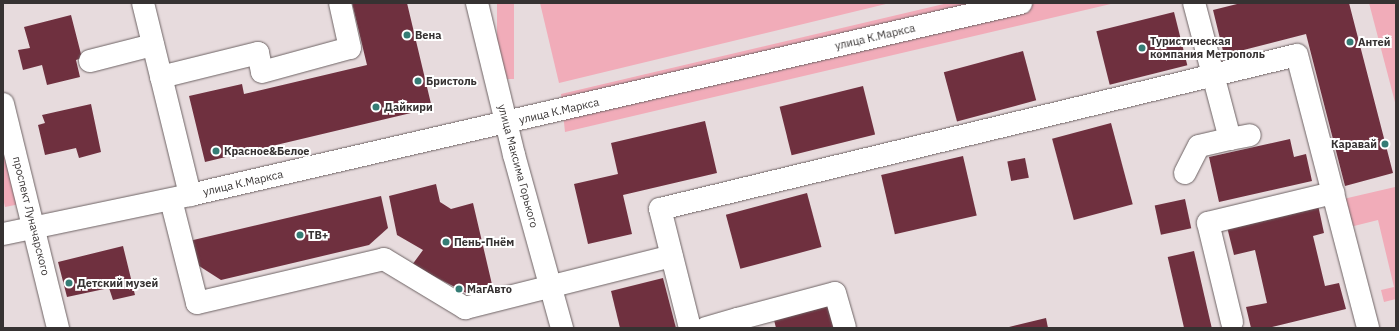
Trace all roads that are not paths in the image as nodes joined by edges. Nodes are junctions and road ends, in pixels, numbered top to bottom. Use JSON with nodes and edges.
{"nodes":[{"id":1,"x":143,"y":3,"type":"edge"},
{"id":2,"x":340,"y":3,"type":"edge"},
{"id":3,"x":476,"y":3,"type":"edge"},
{"id":4,"x":1021,"y":3,"type":"edge"},
{"id":5,"x":1194,"y":3,"type":"edge"},
{"id":6,"x":153,"y":45,"type":"junction"},
{"id":7,"x":90,"y":61,"type":"dead end"},
{"id":8,"x":1213,"y":75,"type":"junction"},
{"id":9,"x":161,"y":77,"type":"junction"},
{"id":10,"x":3,"y":104,"type":"edge"},
{"id":11,"x":506,"y":123,"type":"junction"},
{"id":12,"x":1185,"y":173,"type":"dead end"},
{"id":13,"x":1333,"y":193,"type":"junction"},
{"id":14,"x":180,"y":198,"type":"junction"},
{"id":15,"x":34,"y":229,"type":"junction"},
{"id":16,"x":3,"y":234,"type":"edge"},
{"id":17,"x":672,"y":256,"type":"junction"},
{"id":18,"x":551,"y":286,"type":"junction"},
{"id":19,"x":1232,"y":322,"type":"dead end"},
{"id":20,"x":739,"y":324,"type":"edge"},
{"id":21,"x":58,"y":328,"type":"edge"},
{"id":22,"x":562,"y":328,"type":"edge"},
{"id":23,"x":690,"y":328,"type":"edge"},
{"id":24,"x":706,"y":328,"type":"edge"},
{"id":25,"x":845,"y":328,"type":"edge"},
{"id":26,"x":1368,"y":328,"type":"edge"}],
"edges":[{"from":1,"to":6,"type":"street"},
{"from":2,"to":9,"type":"street"},
{"from":3,"to":11,"type":"street","name":"улица Максима Горького"},
{"from":4,"to":11,"type":"street","name":"улица К.Маркса"},
{"from":5,"to":8,"type":"street"},
{"from":6,"to":7,"type":"street"},
{"from":6,"to":9,"type":"street"},
{"from":8,"to":12,"type":"street"},
{"from":8,"to":13,"type":"street"},
{"from":8,"to":17,"type":"street"},
{"from":9,"to":14,"type":"street"},
{"from":10,"to":15,"type":"street","name":"проспект Луначарского"},
{"from":11,"to":14,"type":"street","name":"улица К.Маркса"},
{"from":11,"to":18,"type":"street","name":"улица Максима Горького"},
{"from":13,"to":19,"type":"street"},
{"from":13,"to":26,"type":"street"},
{"from":14,"to":15,"type":"street","name":"улица К.Маркса"},
{"from":14,"to":18,"type":"street"},
{"from":15,"to":16,"type":"street","name":"улица К.Маркса"},
{"from":15,"to":21,"type":"street","name":"проспект Луначарского"},
{"from":17,"to":18,"type":"street"},
{"from":17,"to":23,"type":"street"},
{"from":18,"to":22,"type":"street","name":"улица Максима Горького"},
{"from":20,"to":24,"type":"street"},
{"from":20,"to":25,"type":"street"}]}
